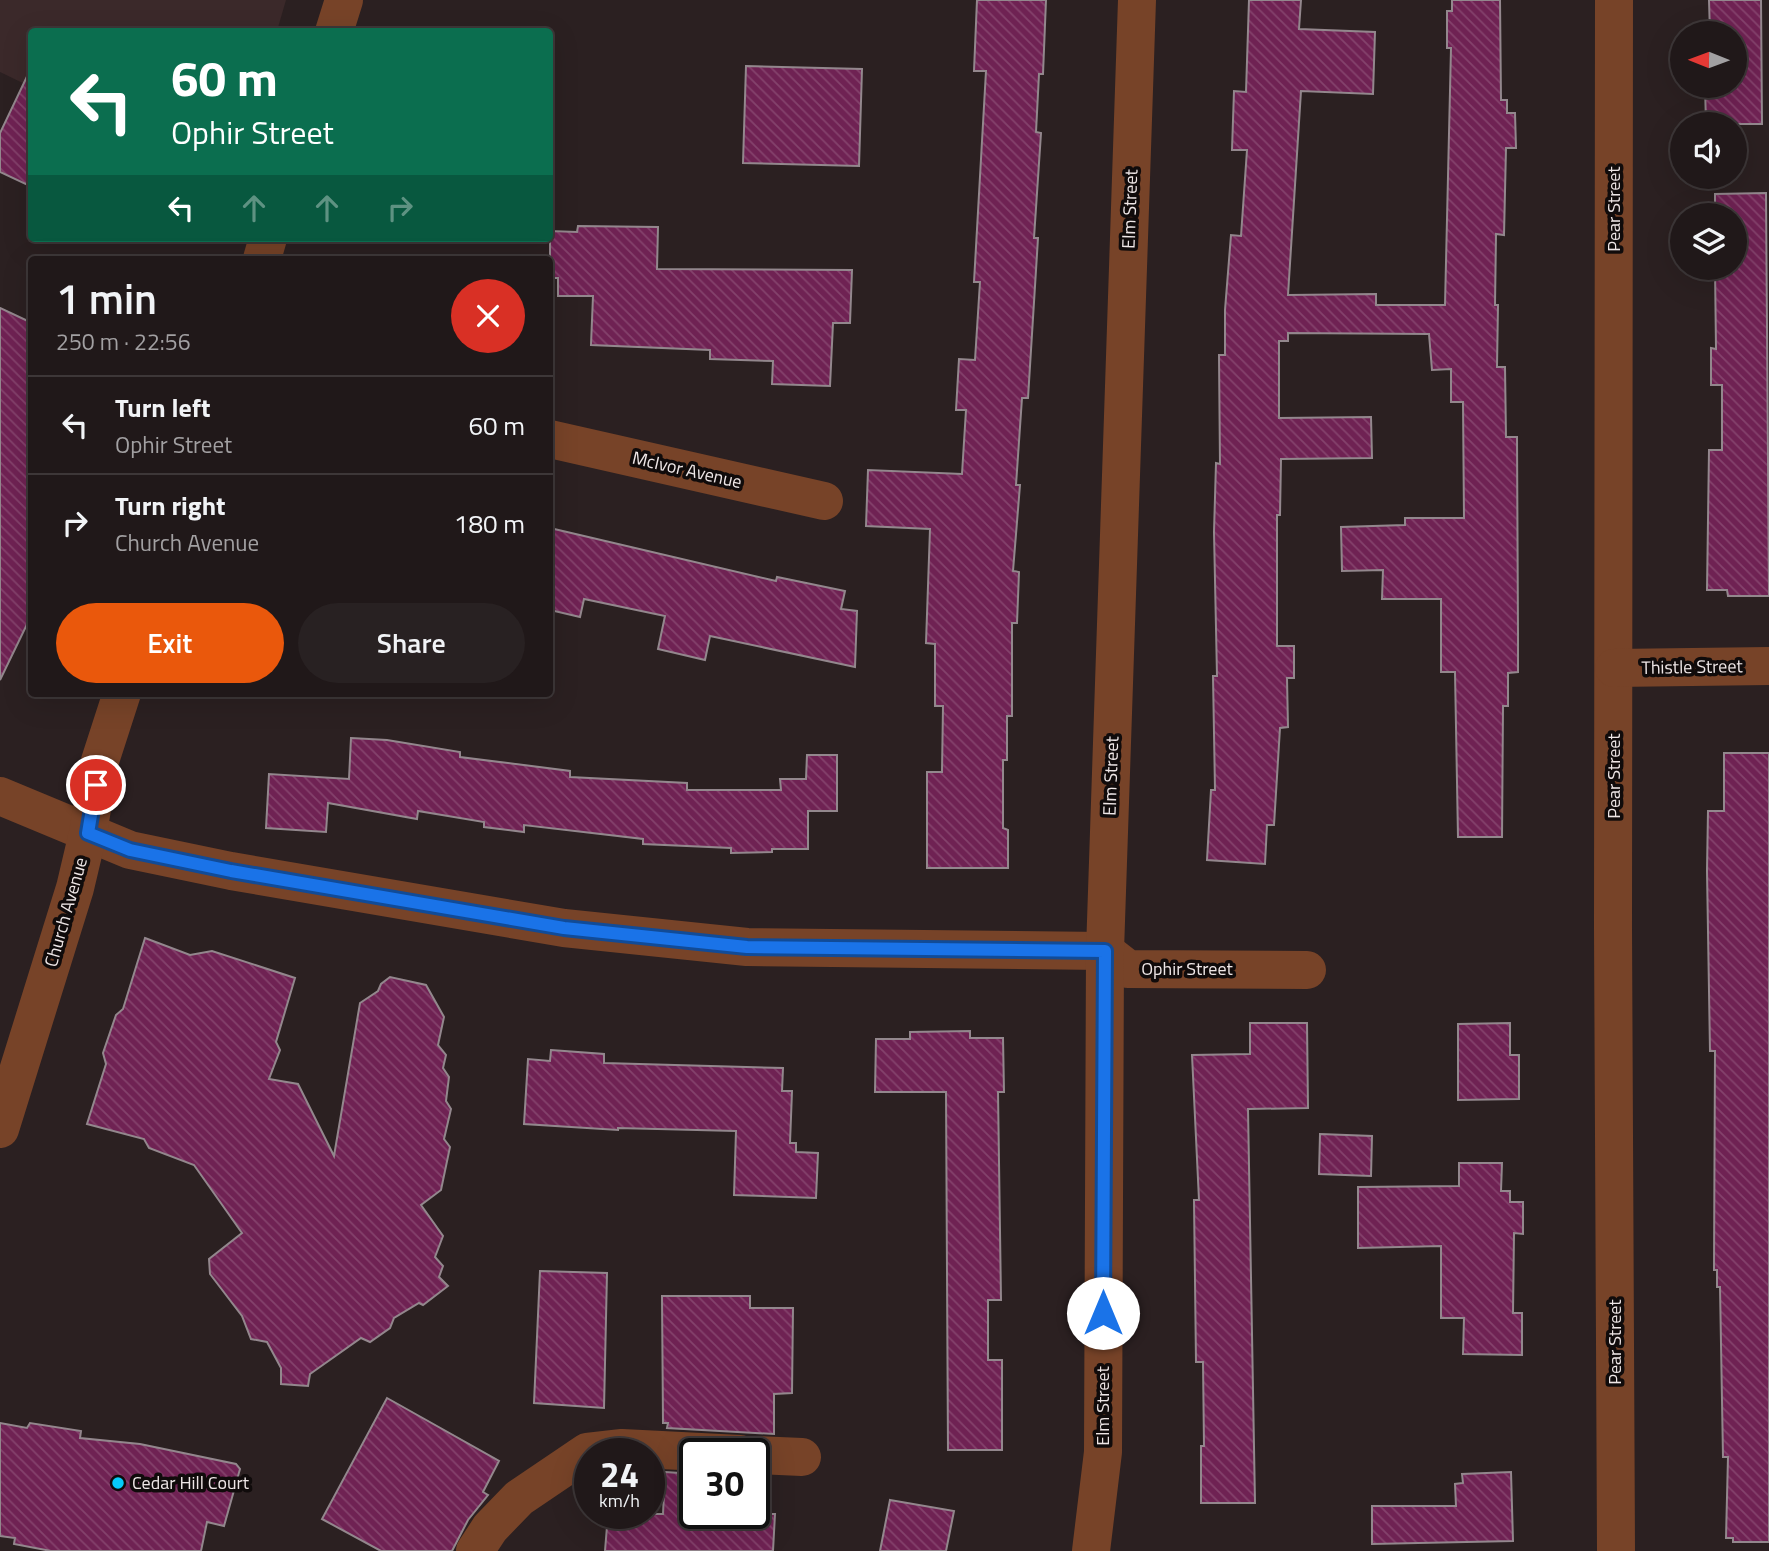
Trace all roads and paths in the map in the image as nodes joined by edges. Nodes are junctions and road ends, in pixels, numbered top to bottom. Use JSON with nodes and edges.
{"nodes":[{"id":1,"x":344,"y":0,"type":"edge"},
{"id":2,"x":1137,"y":0,"type":"edge"},
{"id":3,"x":1614,"y":0,"type":"edge"},
{"id":4,"x":335,"y":28,"type":"edge"},
{"id":5,"x":553,"y":440,"type":"edge"},
{"id":6,"x":824,"y":501,"type":"dead end"},
{"id":7,"x":1769,"y":666,"type":"edge"},
{"id":8,"x":1614,"y":668,"type":"junction"},
{"id":9,"x":121,"y":697,"type":"edge"},
{"id":10,"x":0,"y":796,"type":"edge"},
{"id":11,"x":88,"y":833,"type":"junction"},
{"id":12,"x":1105,"y":951,"type":"junction"},
{"id":13,"x":1307,"y":970,"type":"dead end"},
{"id":14,"x":0,"y":1129,"type":"edge"},
{"id":15,"x":679,"y":1451,"type":"edge"},
{"id":16,"x":770,"y":1456,"type":"edge"},
{"id":17,"x":802,"y":1457,"type":"dead end"},
{"id":18,"x":475,"y":1551,"type":"edge"},
{"id":19,"x":1091,"y":1551,"type":"edge"},
{"id":20,"x":1616,"y":1551,"type":"edge"}],
"edges":[{"from":1,"to":4,"type":"street"},
{"from":2,"to":12,"type":"street","name":"Elm Street"},
{"from":3,"to":8,"type":"street","name":"Pear Street"},
{"from":5,"to":6,"type":"street","name":"McIvor Avenue"},
{"from":7,"to":8,"type":"street","name":"Thistle Street"},
{"from":8,"to":20,"type":"street","name":"Pear Street"},
{"from":9,"to":11,"type":"street","name":"Church Avenue"},
{"from":10,"to":11,"type":"street"},
{"from":11,"to":12,"type":"street"},
{"from":11,"to":14,"type":"street","name":"Church Avenue"},
{"from":12,"to":13,"type":"street","name":"Ophir Street"},
{"from":12,"to":19,"type":"street","name":"Elm Street"},
{"from":15,"to":18,"type":"street"},
{"from":16,"to":17,"type":"street"}]}
